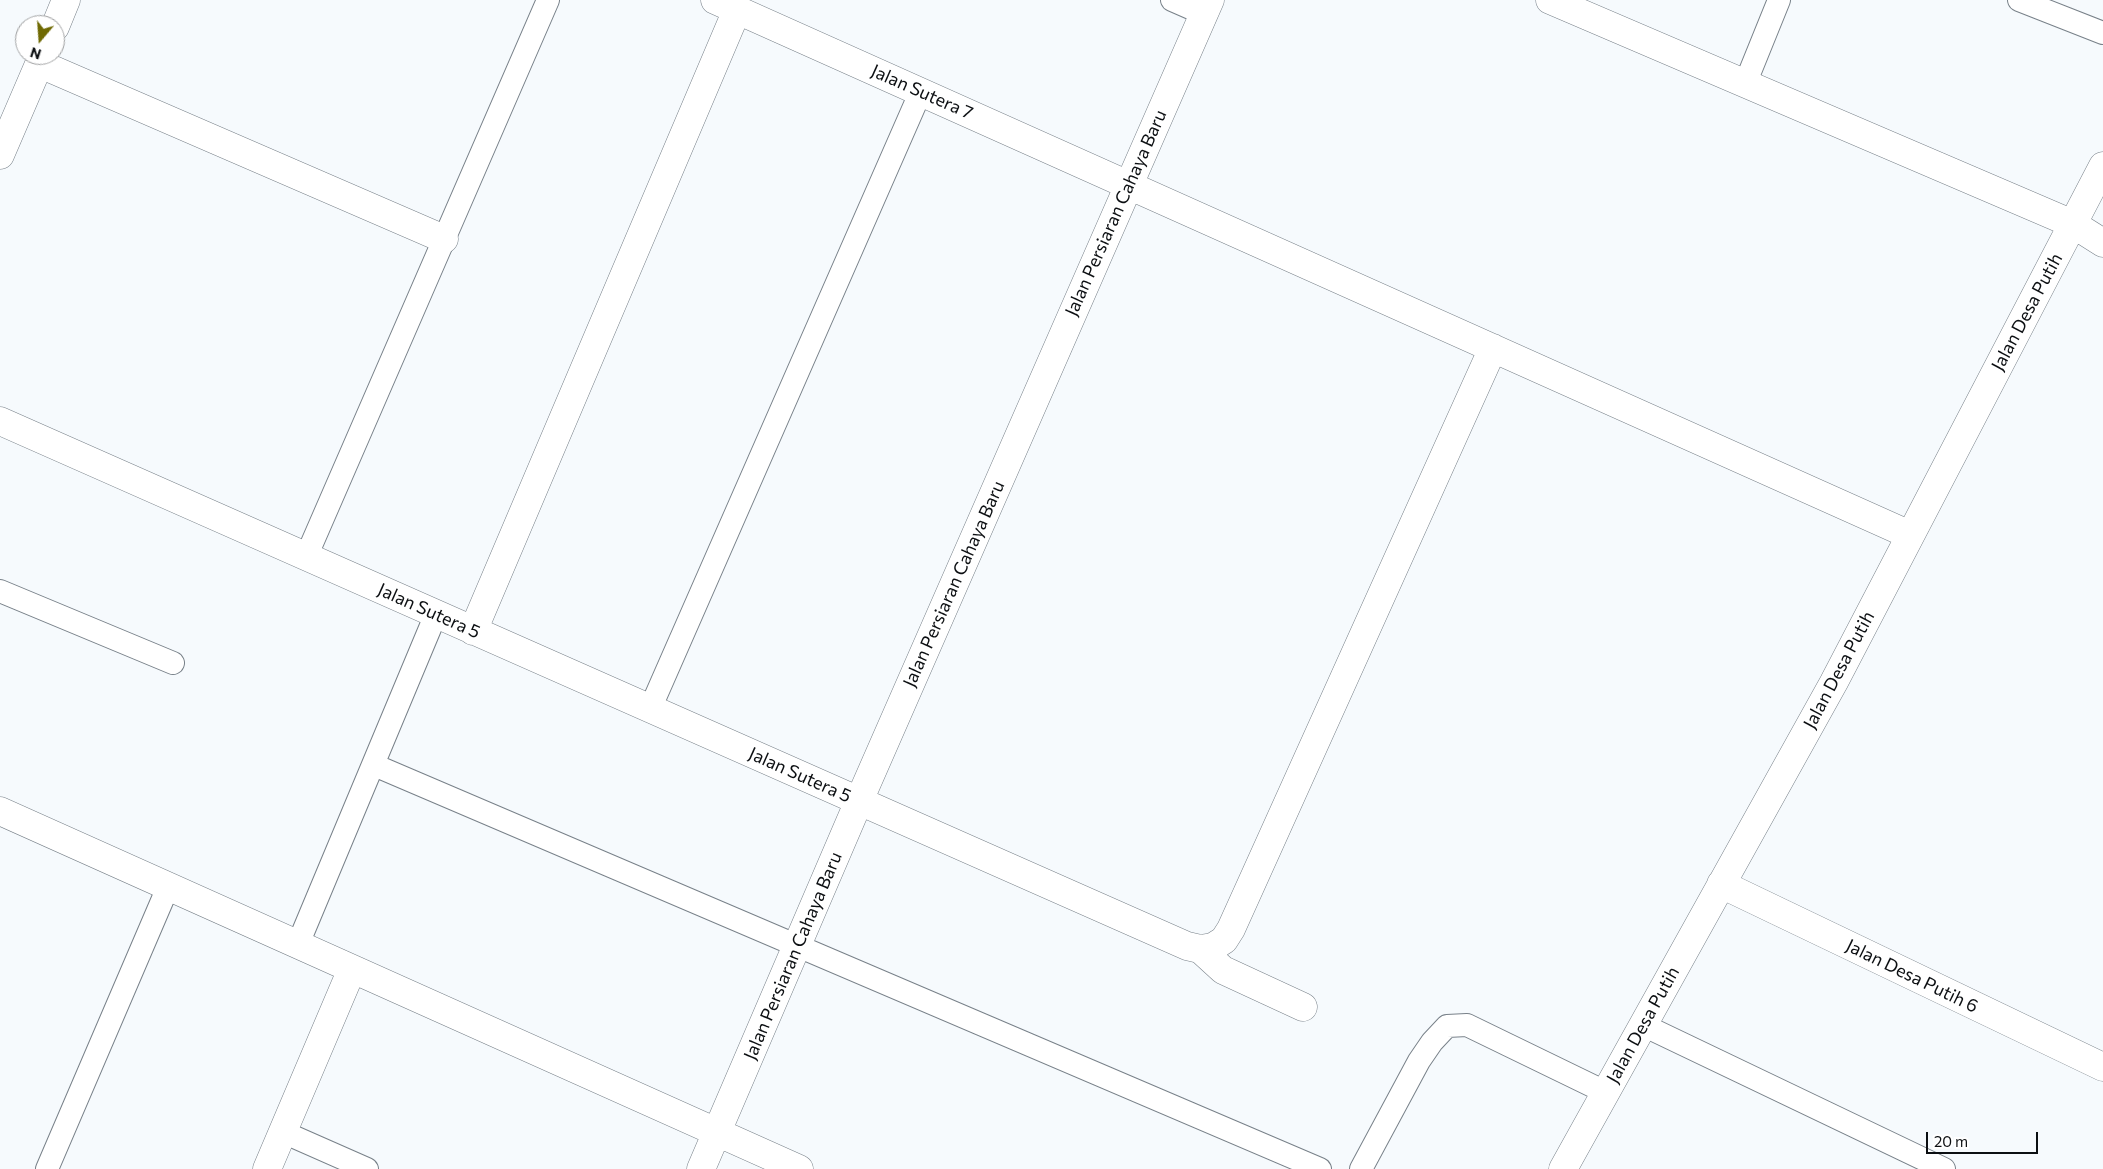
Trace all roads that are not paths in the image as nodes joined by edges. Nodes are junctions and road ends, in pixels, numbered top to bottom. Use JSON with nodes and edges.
{"nodes":[{"id":1,"x":66,"y":0,"type":"edge"},
{"id":2,"x":548,"y":0,"type":"edge"},
{"id":3,"x":1172,"y":0,"type":"edge"},
{"id":4,"x":1550,"y":0,"type":"edge"},
{"id":5,"x":1779,"y":0,"type":"edge"},
{"id":6,"x":2019,"y":0,"type":"edge"},
{"id":7,"x":726,"y":5,"type":"edge"},
{"id":8,"x":1207,"y":7,"type":"edge"},
{"id":9,"x":60,"y":15,"type":"edge"},
{"id":10,"x":2103,"y":33,"type":"edge"},
{"id":11,"x":38,"y":65,"type":"edge"},
{"id":12,"x":54,"y":65,"type":"edge"},
{"id":13,"x":1745,"y":84,"type":"junction"},
{"id":14,"x":921,"y":92,"type":"junction"},
{"id":15,"x":0,"y":155,"type":"edge"},
{"id":16,"x":2103,"y":166,"type":"edge"},
{"id":17,"x":1128,"y":184,"type":"junction"},
{"id":18,"x":2073,"y":224,"type":"junction"},
{"id":19,"x":444,"y":240,"type":"junction"},
{"id":20,"x":2103,"y":243,"type":"edge"},
{"id":21,"x":1493,"y":348,"type":"junction"},
{"id":22,"x":0,"y":421,"type":"edge"},
{"id":23,"x":1910,"y":535,"type":"junction"},
{"id":24,"x":306,"y":557,"type":"junction"},
{"id":25,"x":0,"y":591,"type":"edge"},
{"id":26,"x":436,"y":614,"type":"junction"},
{"id":27,"x":473,"y":631,"type":"junction"},
{"id":28,"x":173,"y":663,"type":"dead end"},
{"id":29,"x":650,"y":709,"type":"junction"},
{"id":30,"x":374,"y":765,"type":"junction"},
{"id":31,"x":859,"y":801,"type":"junction"},
{"id":32,"x":0,"y":811,"type":"edge"},
{"id":33,"x":1721,"y":884,"type":"junction"},
{"id":34,"x":168,"y":887,"type":"junction"},
{"id":35,"x":298,"y":944,"type":"junction"},
{"id":36,"x":797,"y":946,"type":"junction"},
{"id":37,"x":1200,"y":949,"type":"junction"},
{"id":38,"x":352,"y":969,"type":"junction"},
{"id":39,"x":1303,"y":1006,"type":"dead end"},
{"id":40,"x":1643,"y":1025,"type":"junction"},
{"id":41,"x":2103,"y":1068,"type":"edge"},
{"id":42,"x":1606,"y":1092,"type":"junction"},
{"id":43,"x":283,"y":1132,"type":"junction"},
{"id":44,"x":718,"y":1132,"type":"junction"},
{"id":45,"x":46,"y":1169,"type":"edge"},
{"id":46,"x":267,"y":1169,"type":"edge"},
{"id":47,"x":367,"y":1169,"type":"edge"},
{"id":48,"x":701,"y":1169,"type":"edge"},
{"id":49,"x":799,"y":1169,"type":"edge"},
{"id":50,"x":1320,"y":1169,"type":"edge"},
{"id":51,"x":1361,"y":1169,"type":"edge"},
{"id":52,"x":1563,"y":1169,"type":"edge"},
{"id":53,"x":1944,"y":1169,"type":"edge"}],
"edges":[{"from":1,"to":9,"type":"street"},
{"from":2,"to":19,"type":"lane"},
{"from":3,"to":8,"type":"lane"},
{"from":4,"to":13,"type":"street"},
{"from":5,"to":13,"type":"lane"},
{"from":6,"to":10,"type":"lane"},
{"from":7,"to":14,"type":"street","name":"Jalan Sutera 7"},
{"from":7,"to":27,"type":"street"},
{"from":8,"to":17,"type":"street","name":"Jalan Persiaran Cahaya Baru"},
{"from":11,"to":15,"type":"street"},
{"from":12,"to":19,"type":"street"},
{"from":13,"to":18,"type":"street"},
{"from":14,"to":17,"type":"street","name":"Jalan Sutera 7"},
{"from":14,"to":29,"type":"lane"},
{"from":16,"to":18,"type":"street","name":"Jalan Desa Putih"},
{"from":17,"to":21,"type":"street","name":"Jalan Sutera 7"},
{"from":17,"to":31,"type":"street","name":"Jalan Persiaran Cahaya Baru"},
{"from":18,"to":20,"type":"street"},
{"from":18,"to":23,"type":"street","name":"Jalan Desa Putih"},
{"from":19,"to":24,"type":"lane"},
{"from":21,"to":23,"type":"street","name":"Jalan Sutera 7"},
{"from":21,"to":37,"type":"street"},
{"from":22,"to":24,"type":"street","name":"Jalan Sutera 5"},
{"from":23,"to":33,"type":"street","name":"Jalan Desa Putih"},
{"from":24,"to":26,"type":"street","name":"Jalan Sutera 5"},
{"from":25,"to":28,"type":"lane"},
{"from":26,"to":27,"type":"street","name":"Jalan Sutera 5"},
{"from":26,"to":30,"type":"lane"},
{"from":27,"to":29,"type":"street","name":"Jalan Sutera 5"},
{"from":29,"to":31,"type":"street","name":"Jalan Sutera 5"},
{"from":30,"to":35,"type":"lane"},
{"from":30,"to":36,"type":"lane"},
{"from":31,"to":36,"type":"street","name":"Jalan Persiaran Cahaya Baru"},
{"from":31,"to":37,"type":"street","name":"Jalan Sutera 5"},
{"from":32,"to":34,"type":"street"},
{"from":33,"to":40,"type":"street","name":"Jalan Desa Putih"},
{"from":33,"to":41,"type":"street","name":"Jalan Desa Putih 6"},
{"from":34,"to":35,"type":"street"},
{"from":34,"to":45,"type":"lane"},
{"from":35,"to":38,"type":"street"},
{"from":36,"to":44,"type":"street","name":"Jalan Persiaran Cahaya Baru"},
{"from":36,"to":50,"type":"lane"},
{"from":37,"to":39,"type":"street"},
{"from":38,"to":43,"type":"street"},
{"from":38,"to":44,"type":"street"},
{"from":40,"to":42,"type":"street","name":"Jalan Desa Putih"},
{"from":40,"to":53,"type":"lane"},
{"from":42,"to":51,"type":"lane"},
{"from":42,"to":52,"type":"street","name":"Jalan Desa Putih"},
{"from":43,"to":46,"type":"street"},
{"from":43,"to":47,"type":"lane"},
{"from":44,"to":48,"type":"street","name":"Jalan Persiaran Cahaya Baru"},
{"from":44,"to":49,"type":"street"}]}
